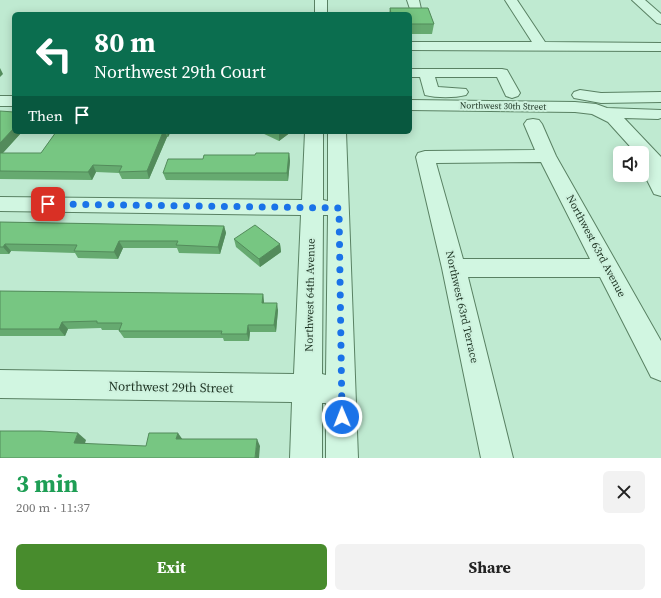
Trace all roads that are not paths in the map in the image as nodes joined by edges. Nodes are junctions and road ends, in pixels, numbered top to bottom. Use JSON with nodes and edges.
{"nodes":[{"id":1,"x":321,"y":0,"type":"edge"},
{"id":2,"x":511,"y":0,"type":"edge"},
{"id":3,"x":638,"y":0,"type":"edge"},
{"id":4,"x":321,"y":12,"type":"edge"},
{"id":5,"x":661,"y":20,"type":"edge"},
{"id":6,"x":412,"y":46,"type":"edge"},
{"id":7,"x":541,"y":46,"type":"junction"},
{"id":8,"x":661,"y":47,"type":"edge"},
{"id":9,"x":412,"y":73,"type":"edge"},
{"id":10,"x":426,"y":73,"type":"junction"},
{"id":11,"x":412,"y":92,"type":"edge"},
{"id":12,"x":512,"y":93,"type":"junction"},
{"id":13,"x":574,"y":94,"type":"junction"},
{"id":14,"x":661,"y":96,"type":"edge"},
{"id":15,"x":433,"y":98,"type":"junction"},
{"id":16,"x":0,"y":101,"type":"edge"},
{"id":17,"x":12,"y":102,"type":"edge"},
{"id":18,"x":412,"y":104,"type":"edge"},
{"id":19,"x":595,"y":110,"type":"junction"},
{"id":20,"x":658,"y":114,"type":"dead end"},
{"id":21,"x":532,"y":124,"type":"dead end"},
{"id":22,"x":314,"y":134,"type":"edge"},
{"id":23,"x":337,"y":134,"type":"edge"},
{"id":24,"x":639,"y":145,"type":"junction"},
{"id":25,"x":547,"y":156,"type":"junction"},
{"id":26,"x":661,"y":168,"type":"edge"},
{"id":27,"x":661,"y":189,"type":"edge"},
{"id":28,"x":0,"y":204,"type":"edge"},
{"id":29,"x":312,"y":207,"type":"junction"},
{"id":30,"x":339,"y":208,"type":"junction"},
{"id":31,"x":454,"y":268,"type":"junction"},
{"id":32,"x":607,"y":268,"type":"junction"},
{"id":33,"x":661,"y":368,"type":"edge"},
{"id":34,"x":0,"y":384,"type":"edge"},
{"id":35,"x":308,"y":389,"type":"junction"},
{"id":36,"x":342,"y":389,"type":"junction"},
{"id":37,"x":306,"y":458,"type":"edge"},
{"id":38,"x":342,"y":458,"type":"edge"},
{"id":39,"x":497,"y":458,"type":"edge"}],
"edges":[{"from":1,"to":4,"type":"street"},
{"from":2,"to":7,"type":"street"},
{"from":3,"to":5,"type":"street"},
{"from":6,"to":7,"type":"street"},
{"from":7,"to":8,"type":"street"},
{"from":9,"to":10,"type":"street"},
{"from":10,"to":12,"type":"street"},
{"from":10,"to":15,"type":"street"},
{"from":11,"to":15,"type":"street"},
{"from":12,"to":13,"type":"street"},
{"from":12,"to":15,"type":"street"},
{"from":13,"to":14,"type":"street"},
{"from":13,"to":19,"type":"street"},
{"from":15,"to":18,"type":"street","name":"Northwest 30th Street"},
{"from":15,"to":19,"type":"street","name":"Northwest 30th Street"},
{"from":16,"to":17,"type":"street"},
{"from":19,"to":20,"type":"street","name":"Northwest 30th Street"},
{"from":19,"to":24,"type":"street"},
{"from":21,"to":25,"type":"street","name":"Northwest 63rd Avenue"},
{"from":22,"to":29,"type":"street","name":"Northwest 64th Avenue"},
{"from":23,"to":30,"type":"street"},
{"from":24,"to":26,"type":"street"},
{"from":24,"to":27,"type":"street"},
{"from":25,"to":31,"type":"street","name":"Northwest 63rd Terrace"},
{"from":25,"to":32,"type":"street","name":"Northwest 63rd Avenue"},
{"from":28,"to":29,"type":"street"},
{"from":29,"to":30,"type":"street"},
{"from":29,"to":35,"type":"street","name":"Northwest 64th Avenue"},
{"from":30,"to":36,"type":"street"},
{"from":31,"to":32,"type":"street"},
{"from":31,"to":39,"type":"street","name":"Northwest 63rd Terrace"},
{"from":32,"to":33,"type":"street","name":"Northwest 63rd Avenue"},
{"from":34,"to":35,"type":"street","name":"Northwest 29th Street"},
{"from":35,"to":36,"type":"street","name":"Northwest 29th Street"},
{"from":35,"to":37,"type":"street","name":"Northwest 64th Avenue"},
{"from":36,"to":38,"type":"street"}]}
